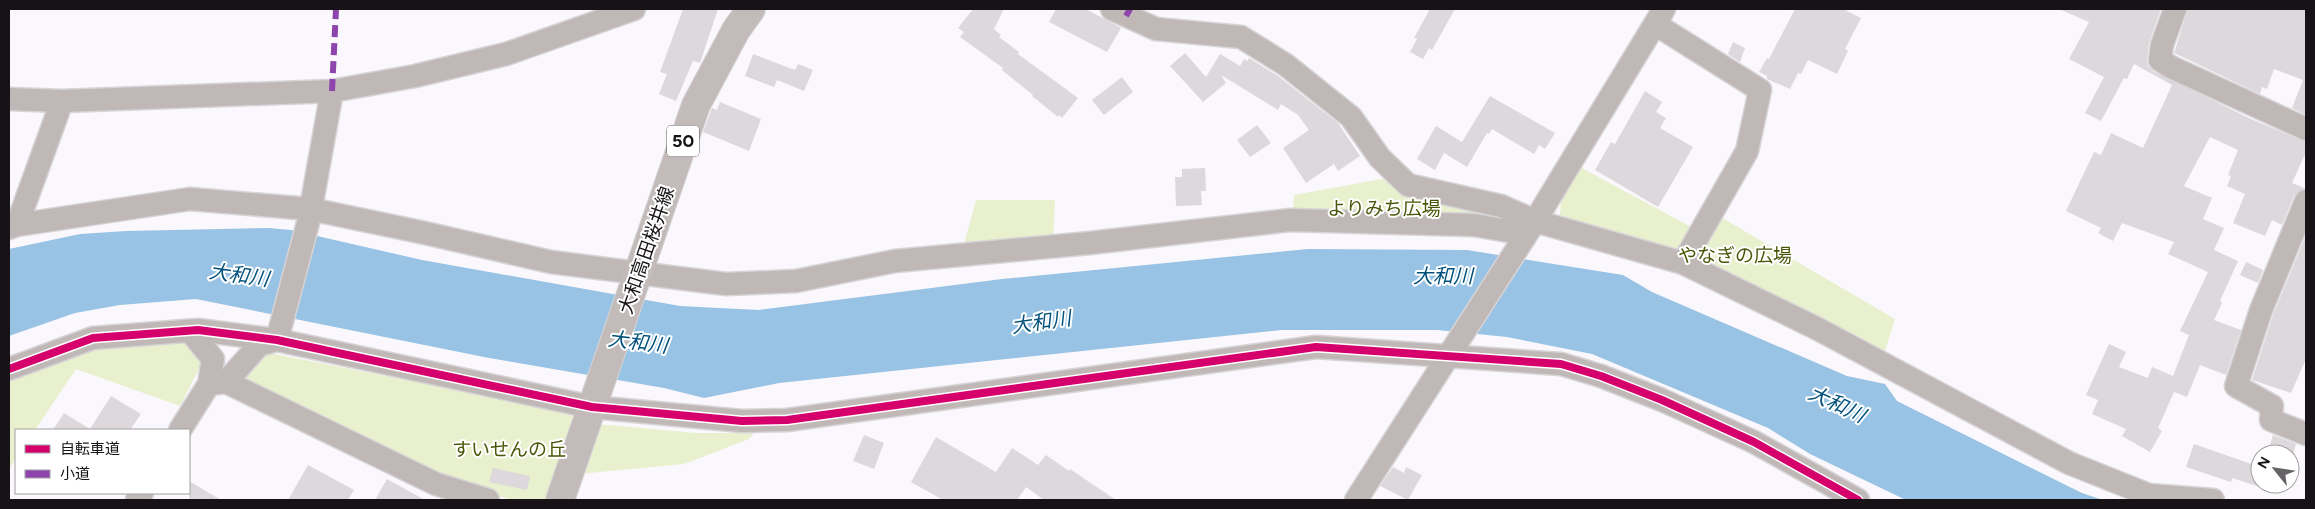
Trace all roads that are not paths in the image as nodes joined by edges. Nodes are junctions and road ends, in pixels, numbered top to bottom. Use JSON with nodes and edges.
{"nodes":[{"id":1,"x":634,"y":9,"type":"edge"},
{"id":2,"x":752,"y":9,"type":"edge"},
{"id":3,"x":1112,"y":9,"type":"edge"},
{"id":4,"x":2175,"y":9,"type":"edge"},
{"id":5,"x":1660,"y":16,"type":"edge"},
{"id":6,"x":332,"y":91,"type":"junction"},
{"id":7,"x":9,"y":99,"type":"edge"},
{"id":8,"x":62,"y":101,"type":"junction"},
{"id":9,"x":2306,"y":129,"type":"edge"},
{"id":10,"x":2306,"y":201,"type":"edge"},
{"id":11,"x":310,"y":214,"type":"junction"},
{"id":12,"x":13,"y":226,"type":"edge"},
{"id":13,"x":1530,"y":228,"type":"junction"},
{"id":14,"x":1684,"y":263,"type":"junction"},
{"id":15,"x":636,"y":278,"type":"junction"},
{"id":16,"x":190,"y":331,"type":"junction"},
{"id":17,"x":278,"y":336,"type":"junction"},
{"id":18,"x":1449,"y":353,"type":"junction"},
{"id":19,"x":9,"y":369,"type":"edge"},
{"id":20,"x":218,"y":383,"type":"junction"},
{"id":21,"x":593,"y":402,"type":"junction"},
{"id":22,"x":181,"y":429,"type":"edge"},
{"id":23,"x":2306,"y":434,"type":"edge"},
{"id":24,"x":1844,"y":497,"type":"edge"},
{"id":25,"x":488,"y":500,"type":"edge"},
{"id":26,"x":560,"y":500,"type":"edge"},
{"id":27,"x":1356,"y":500,"type":"edge"},
{"id":28,"x":2212,"y":500,"type":"edge"}],
"edges":[{"from":1,"to":6,"type":"street"},
{"from":2,"to":15,"type":"main road","name":"大和高田桜井線","number":"50"},
{"from":3,"to":13,"type":"street"},
{"from":4,"to":9,"type":"street"},
{"from":5,"to":13,"type":"street"},
{"from":5,"to":14,"type":"street"},
{"from":6,"to":8,"type":"street"},
{"from":6,"to":11,"type":"street"},
{"from":7,"to":8,"type":"street"},
{"from":8,"to":12,"type":"street"},
{"from":10,"to":23,"type":"street"},
{"from":11,"to":12,"type":"street"},
{"from":11,"to":15,"type":"street"},
{"from":11,"to":17,"type":"street"},
{"from":13,"to":14,"type":"street"},
{"from":13,"to":15,"type":"street"},
{"from":13,"to":18,"type":"street"},
{"from":14,"to":28,"type":"street"},
{"from":15,"to":21,"type":"main road","name":"大和高田桜井線","number":"50"},
{"from":16,"to":17,"type":"street"},
{"from":16,"to":19,"type":"street"},
{"from":16,"to":20,"type":"street"},
{"from":17,"to":20,"type":"street"},
{"from":17,"to":21,"type":"street"},
{"from":18,"to":21,"type":"street"},
{"from":18,"to":24,"type":"street"},
{"from":18,"to":27,"type":"street"},
{"from":20,"to":22,"type":"street"},
{"from":20,"to":25,"type":"street"},
{"from":21,"to":26,"type":"main road","name":"大和高田桜井線","number":"50"}]}
